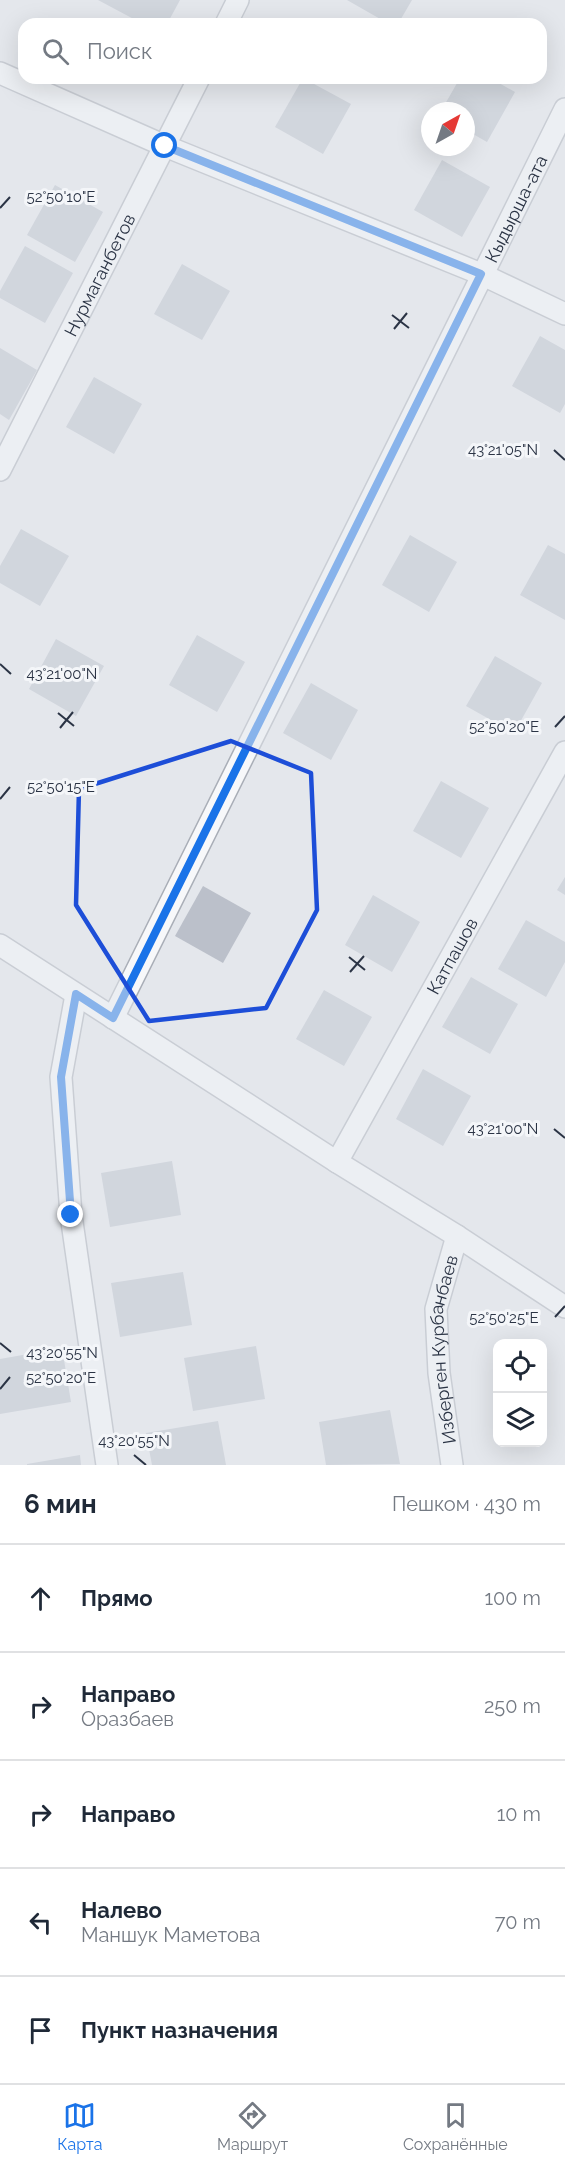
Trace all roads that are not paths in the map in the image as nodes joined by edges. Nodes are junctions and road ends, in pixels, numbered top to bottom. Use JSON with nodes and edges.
{"nodes":[{"id":1,"x":238,"y":0,"type":"edge"},
{"id":2,"x":229,"y":18,"type":"edge"},
{"id":3,"x":0,"y":73,"type":"edge"},
{"id":4,"x":18,"y":81,"type":"edge"},
{"id":5,"x":25,"y":84,"type":"edge"},
{"id":6,"x":196,"y":84,"type":"edge"},
{"id":7,"x":565,"y":109,"type":"edge"},
{"id":8,"x":165,"y":146,"type":"junction"},
{"id":9,"x":481,"y":274,"type":"junction"},
{"id":10,"x":565,"y":314,"type":"edge"},
{"id":11,"x":0,"y":470,"type":"edge"},
{"id":12,"x":565,"y":752,"type":"edge"},
{"id":13,"x":0,"y":945,"type":"edge"},
{"id":14,"x":76,"y":994,"type":"junction"},
{"id":15,"x":113,"y":1018,"type":"junction"},
{"id":16,"x":337,"y":1162,"type":"junction"},
{"id":17,"x":458,"y":1236,"type":"junction"},
{"id":18,"x":565,"y":1307,"type":"edge"},
{"id":19,"x":107,"y":1465,"type":"edge"},
{"id":20,"x":452,"y":1465,"type":"edge"}],
"edges":[{"from":1,"to":2,"type":"street"},
{"from":3,"to":4,"type":"street"},
{"from":5,"to":8,"type":"street"},
{"from":6,"to":8,"type":"street","name":"Нурмаганбетов"},
{"from":7,"to":9,"type":"street","name":"Кыдырша-ата"},
{"from":8,"to":9,"type":"street"},
{"from":8,"to":11,"type":"street","name":"Нурмаганбетов"},
{"from":9,"to":10,"type":"street"},
{"from":9,"to":15,"type":"street","name":"Кыдырша-ата"},
{"from":12,"to":16,"type":"street","name":"Катпашов"},
{"from":13,"to":14,"type":"street"},
{"from":14,"to":15,"type":"street"},
{"from":14,"to":19,"type":"street"},
{"from":15,"to":16,"type":"street"},
{"from":16,"to":17,"type":"street"},
{"from":17,"to":18,"type":"street"},
{"from":17,"to":20,"type":"street","name":"Изберген Курбанбаев"}]}
